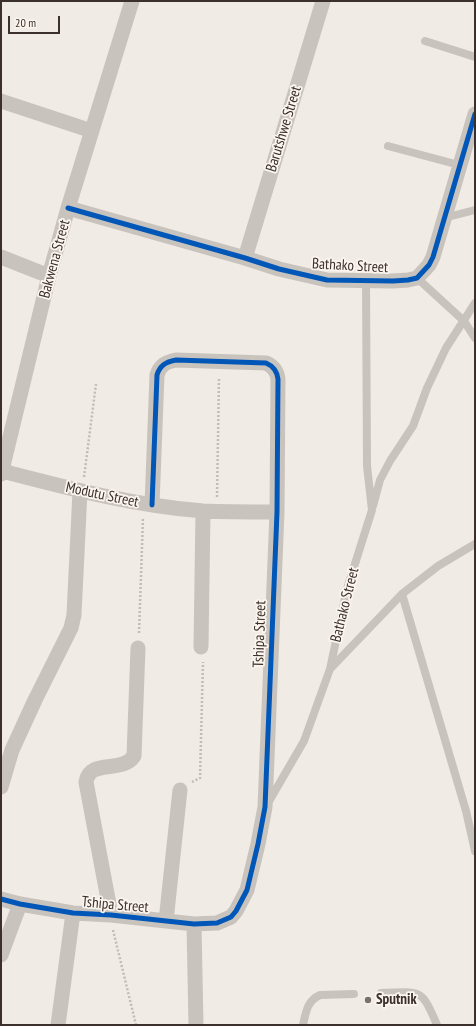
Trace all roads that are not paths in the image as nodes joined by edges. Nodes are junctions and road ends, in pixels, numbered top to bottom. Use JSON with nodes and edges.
{"nodes":[{"id":1,"x":132,"y":1,"type":"edge"},
{"id":2,"x":323,"y":1,"type":"edge"},
{"id":3,"x":425,"y":41,"type":"dead end"},
{"id":4,"x":475,"y":57,"type":"edge"},
{"id":5,"x":1,"y":101,"type":"edge"},
{"id":6,"x":475,"y":114,"type":"edge"},
{"id":7,"x":92,"y":132,"type":"junction"},
{"id":8,"x":388,"y":146,"type":"dead end"},
{"id":9,"x":459,"y":165,"type":"junction"},
{"id":10,"x":68,"y":208,"type":"junction"},
{"id":11,"x":475,"y":210,"type":"edge"},
{"id":12,"x":444,"y":218,"type":"junction"},
{"id":13,"x":1,"y":257,"type":"edge"},
{"id":14,"x":245,"y":258,"type":"junction"},
{"id":15,"x":49,"y":276,"type":"junction"},
{"id":16,"x":418,"y":278,"type":"junction"},
{"id":17,"x":366,"y":280,"type":"junction"},
{"id":18,"x":475,"y":303,"type":"edge"},
{"id":19,"x":464,"y":321,"type":"junction"},
{"id":20,"x":475,"y":338,"type":"edge"},
{"id":21,"x":1,"y":472,"type":"edge"},
{"id":22,"x":81,"y":492,"type":"junction"},
{"id":23,"x":148,"y":504,"type":"junction"},
{"id":24,"x":372,"y":510,"type":"junction"},
{"id":25,"x":210,"y":511,"type":"junction"},
{"id":26,"x":276,"y":512,"type":"junction"},
{"id":27,"x":475,"y":544,"type":"edge"},
{"id":28,"x":402,"y":594,"type":"junction"},
{"id":29,"x":201,"y":647,"type":"road end"},
{"id":30,"x":138,"y":648,"type":"road end"},
{"id":31,"x":330,"y":668,"type":"junction"},
{"id":32,"x":1,"y":787,"type":"edge"},
{"id":33,"x":180,"y":790,"type":"road end"},
{"id":34,"x":265,"y":807,"type":"junction"},
{"id":35,"x":475,"y":851,"type":"edge"},
{"id":36,"x":1,"y":898,"type":"edge"},
{"id":37,"x":20,"y":904,"type":"junction"},
{"id":38,"x":73,"y":914,"type":"junction"},
{"id":39,"x":110,"y":915,"type":"junction"},
{"id":40,"x":166,"y":921,"type":"junction"},
{"id":41,"x":194,"y":924,"type":"junction"},
{"id":42,"x":1,"y":955,"type":"edge"},
{"id":43,"x":381,"y":993,"type":"dead end"},
{"id":44,"x":354,"y":994,"type":"dead end"},
{"id":45,"x":58,"y":1025,"type":"edge"},
{"id":46,"x":196,"y":1025,"type":"edge"},
{"id":47,"x":303,"y":1025,"type":"edge"},
{"id":48,"x":437,"y":1025,"type":"edge"}],
"edges":[{"from":1,"to":7,"type":"street","name":"Bakwena Street"},
{"from":2,"to":14,"type":"street","name":"Barutshwe Street"},
{"from":3,"to":4,"type":"lane"},
{"from":5,"to":7,"type":"street"},
{"from":6,"to":9,"type":"street"},
{"from":7,"to":10,"type":"street","name":"Bakwena Street"},
{"from":8,"to":9,"type":"lane"},
{"from":9,"to":12,"type":"street"},
{"from":10,"to":14,"type":"street","name":"Bathako Street"},
{"from":10,"to":15,"type":"street","name":"Bakwena Street"},
{"from":11,"to":12,"type":"lane"},
{"from":12,"to":16,"type":"street"},
{"from":13,"to":15,"type":"street"},
{"from":14,"to":17,"type":"street","name":"Bathako Street"},
{"from":15,"to":21,"type":"street","name":"Bakwena Street"},
{"from":16,"to":17,"type":"street","name":"Bathako Street"},
{"from":16,"to":19,"type":"lane"},
{"from":17,"to":24,"type":"lane","name":"Bathako Street"},
{"from":18,"to":19,"type":"lane"},
{"from":19,"to":20,"type":"lane"},
{"from":19,"to":24,"type":"lane"},
{"from":21,"to":22,"type":"street","name":"Modutu Street"},
{"from":22,"to":23,"type":"street","name":"Modutu Street"},
{"from":22,"to":32,"type":"street"},
{"from":23,"to":25,"type":"street","name":"Modutu Street"},
{"from":23,"to":26,"type":"street","name":"Tshipa Street"},
{"from":24,"to":31,"type":"lane","name":"Bathako Street"},
{"from":25,"to":26,"type":"street","name":"Modutu Street"},
{"from":25,"to":29,"type":"street"},
{"from":26,"to":34,"type":"street","name":"Tshipa Street"},
{"from":27,"to":28,"type":"lane"},
{"from":28,"to":31,"type":"lane"},
{"from":28,"to":35,"type":"lane"},
{"from":30,"to":39,"type":"street"},
{"from":31,"to":34,"type":"lane","name":"Bathako Street"},
{"from":33,"to":40,"type":"street"},
{"from":34,"to":41,"type":"street","name":"Tshipa Street"},
{"from":36,"to":37,"type":"street","name":"Tshipa Street"},
{"from":37,"to":38,"type":"street","name":"Tshipa Street"},
{"from":37,"to":42,"type":"street"},
{"from":38,"to":39,"type":"street","name":"Tshipa Street"},
{"from":38,"to":45,"type":"street"},
{"from":39,"to":40,"type":"street","name":"Tshipa Street"},
{"from":40,"to":41,"type":"street","name":"Tshipa Street"},
{"from":41,"to":46,"type":"street"},
{"from":43,"to":48,"type":"lane"},
{"from":44,"to":47,"type":"lane"}]}
